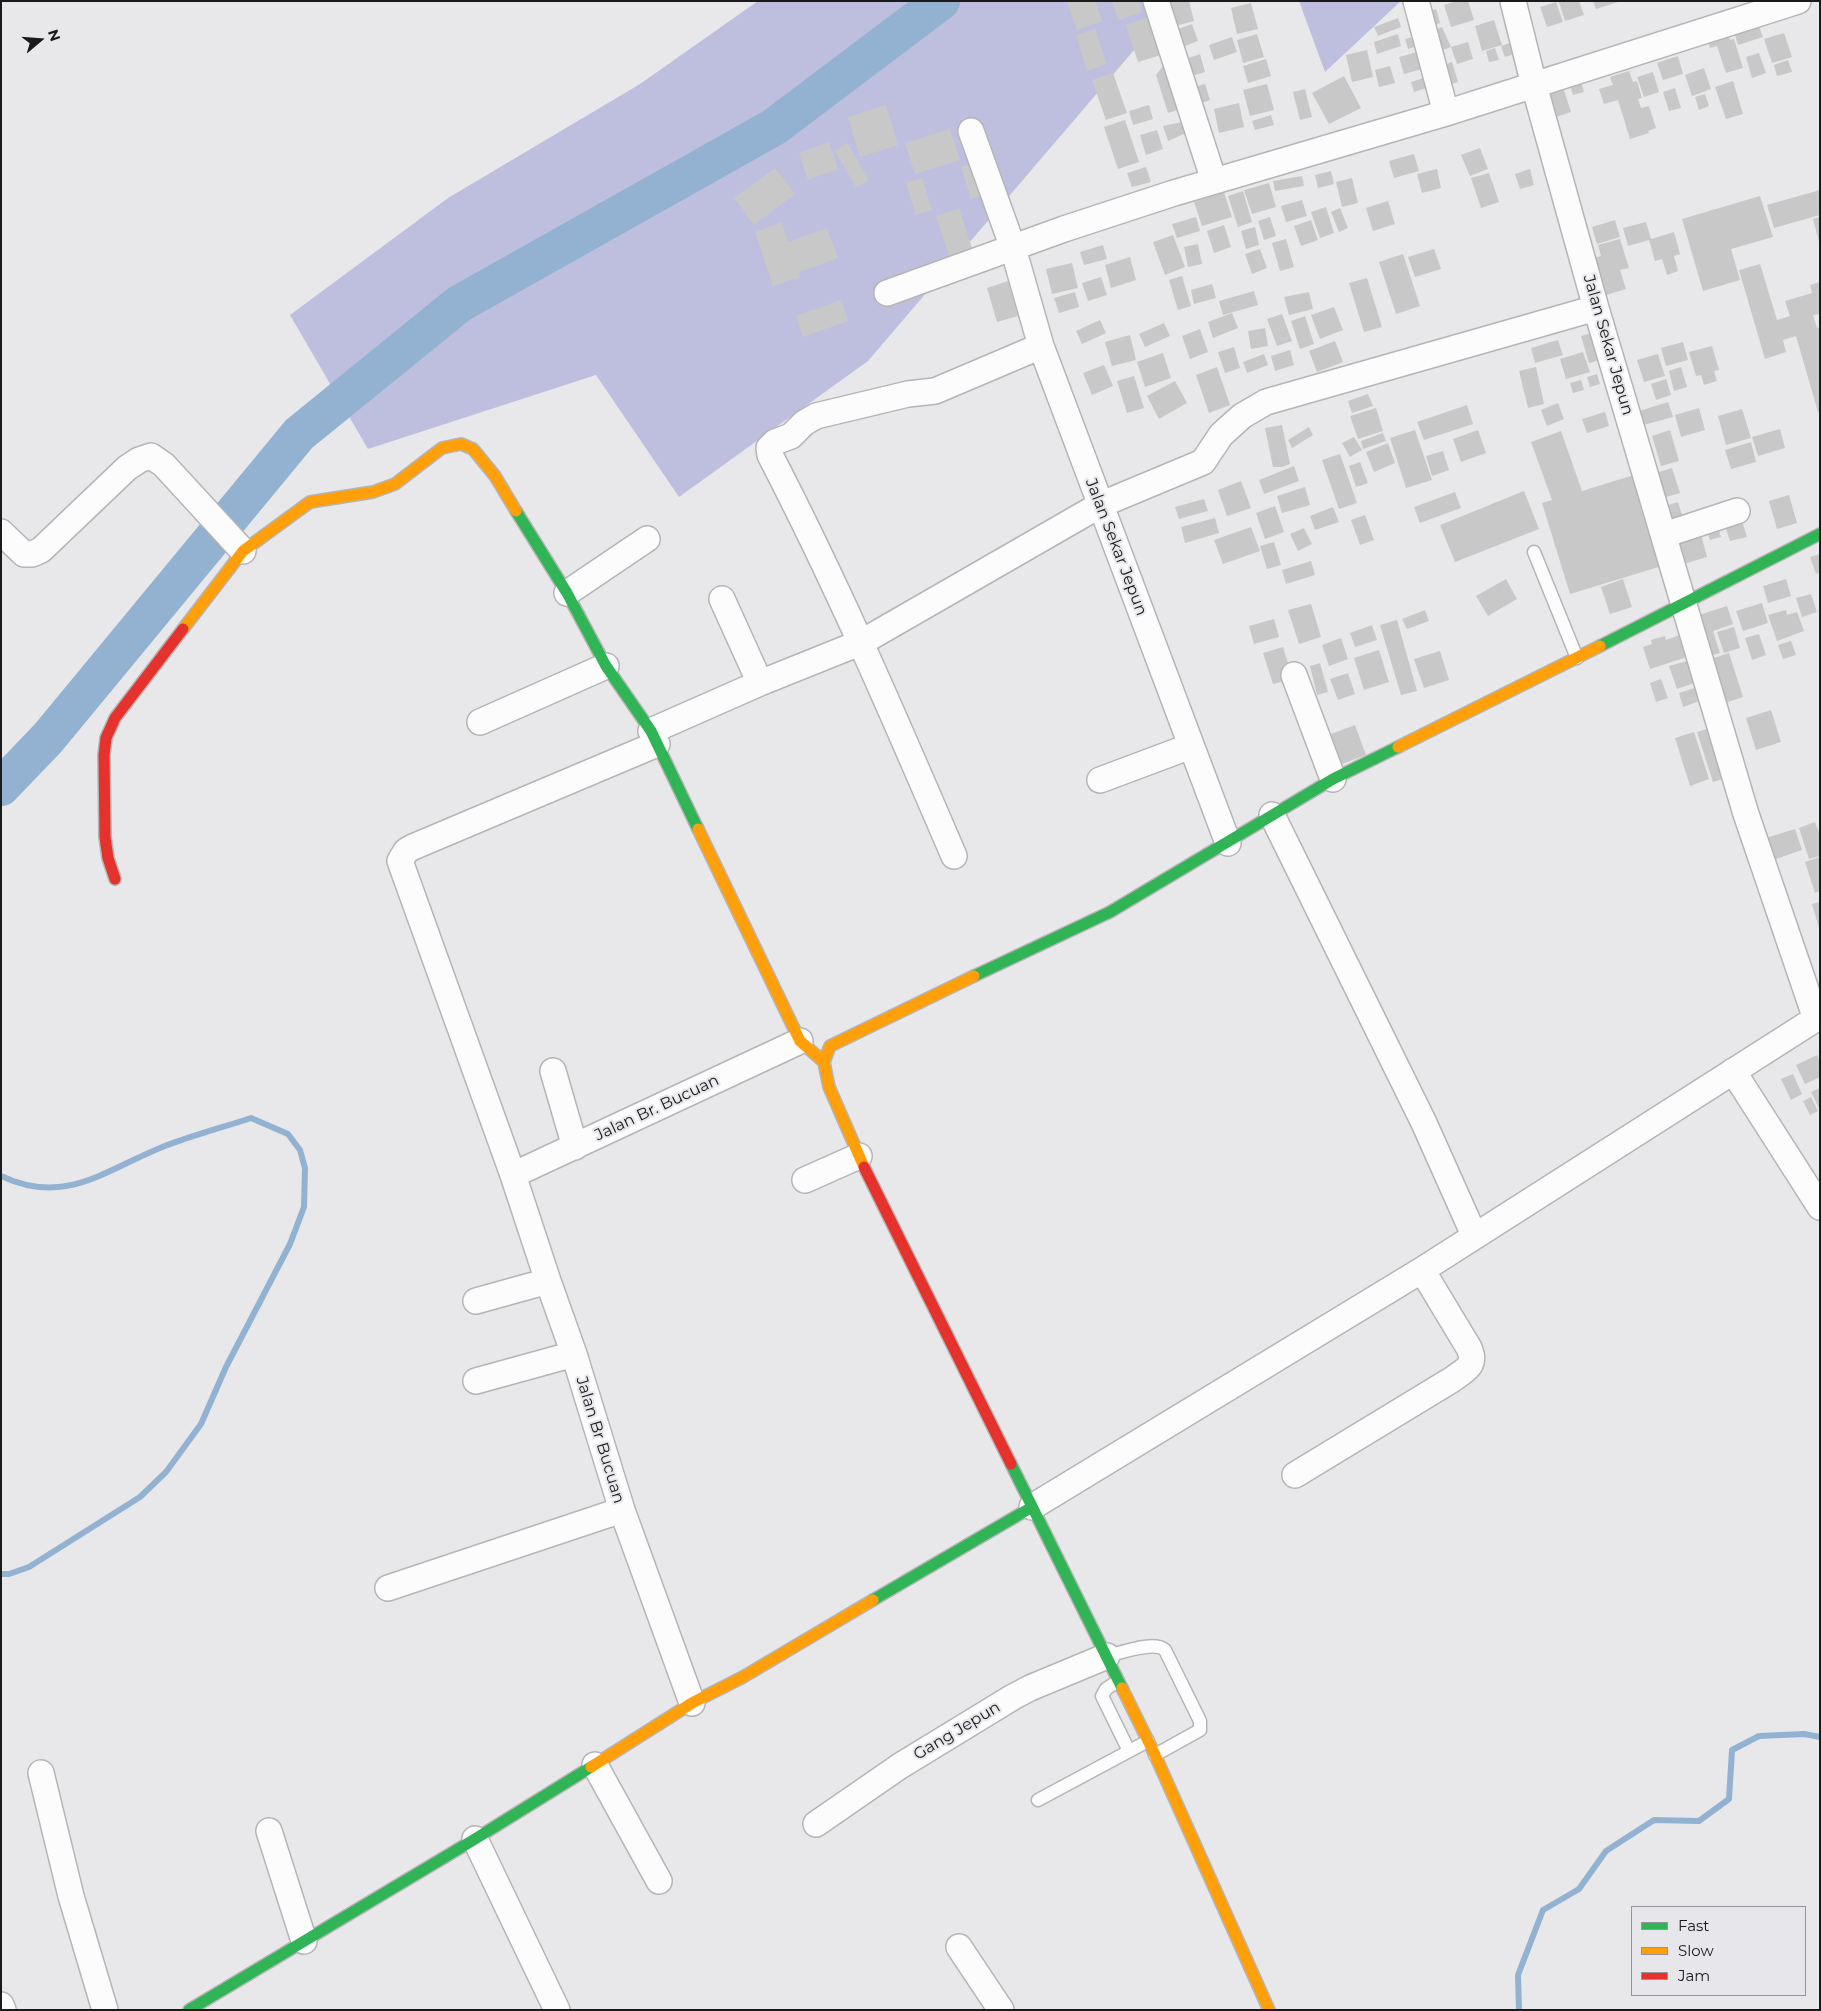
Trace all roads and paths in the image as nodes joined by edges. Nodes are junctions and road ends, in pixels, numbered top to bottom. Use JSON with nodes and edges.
{"nodes":[{"id":1,"x":1156,"y":1,"type":"edge"},
{"id":2,"x":1416,"y":1,"type":"edge"},
{"id":3,"x":1513,"y":1,"type":"edge"},
{"id":4,"x":1798,"y":1,"type":"edge"},
{"id":5,"x":1534,"y":85,"type":"junction"},
{"id":6,"x":1446,"y":113,"type":"junction"},
{"id":7,"x":971,"y":132,"type":"dead end"},
{"id":8,"x":1214,"y":181,"type":"junction"},
{"id":9,"x":1013,"y":248,"type":"junction"},
{"id":10,"x":887,"y":294,"type":"dead end"},
{"id":11,"x":1596,"y":308,"type":"junction"},
{"id":12,"x":1041,"y":346,"type":"junction"},
{"id":13,"x":1100,"y":505,"type":"junction"},
{"id":14,"x":1737,"y":511,"type":"dead end"},
{"id":15,"x":1,"y":532,"type":"edge"},
{"id":16,"x":1820,"y":534,"type":"edge"},
{"id":17,"x":1664,"y":535,"type":"junction"},
{"id":18,"x":648,"y":538,"type":"dead end"},
{"id":19,"x":239,"y":547,"type":"junction"},
{"id":20,"x":1534,"y":552,"type":"dead end"},
{"id":21,"x":567,"y":593,"type":"junction"},
{"id":22,"x":722,"y":599,"type":"dead end"},
{"id":23,"x":1685,"y":604,"type":"junction"},
{"id":24,"x":862,"y":642,"type":"junction"},
{"id":25,"x":1577,"y":658,"type":"junction"},
{"id":26,"x":606,"y":666,"type":"junction"},
{"id":27,"x":1294,"y":675,"type":"dead end"},
{"id":28,"x":760,"y":683,"type":"junction"},
{"id":29,"x":480,"y":722,"type":"dead end"},
{"id":30,"x":654,"y":737,"type":"junction"},
{"id":31,"x":1191,"y":746,"type":"junction"},
{"id":32,"x":1333,"y":779,"type":"junction"},
{"id":33,"x":1100,"y":780,"type":"dead end"},
{"id":34,"x":1272,"y":815,"type":"junction"},
{"id":35,"x":1228,"y":843,"type":"junction"},
{"id":36,"x":954,"y":856,"type":"dead end"},
{"id":37,"x":115,"y":879,"type":"dead end"},
{"id":38,"x":1818,"y":1018,"type":"edge"},
{"id":39,"x":800,"y":1041,"type":"junction"},
{"id":40,"x":824,"y":1062,"type":"junction"},
{"id":41,"x":553,"y":1071,"type":"dead end"},
{"id":42,"x":1733,"y":1071,"type":"junction"},
{"id":43,"x":575,"y":1146,"type":"junction"},
{"id":44,"x":859,"y":1156,"type":"junction"},
{"id":45,"x":513,"y":1175,"type":"junction"},
{"id":46,"x":805,"y":1180,"type":"dead end"},
{"id":47,"x":1820,"y":1207,"type":"edge"},
{"id":48,"x":1474,"y":1235,"type":"junction"},
{"id":49,"x":1422,"y":1270,"type":"junction"},
{"id":50,"x":548,"y":1281,"type":"junction"},
{"id":51,"x":476,"y":1301,"type":"dead end"},
{"id":52,"x":574,"y":1354,"type":"junction"},
{"id":53,"x":476,"y":1381,"type":"dead end"},
{"id":54,"x":1295,"y":1474,"type":"dead end"},
{"id":55,"x":1032,"y":1507,"type":"junction"},
{"id":56,"x":622,"y":1510,"type":"junction"},
{"id":57,"x":388,"y":1588,"type":"dead end"},
{"id":58,"x":1107,"y":1656,"type":"junction"},
{"id":59,"x":1118,"y":1681,"type":"junction"},
{"id":60,"x":692,"y":1703,"type":"junction"},
{"id":61,"x":1148,"y":1742,"type":"junction"},
{"id":62,"x":1129,"y":1751,"type":"junction"},
{"id":63,"x":1155,"y":1755,"type":"junction"},
{"id":64,"x":595,"y":1765,"type":"junction"},
{"id":65,"x":41,"y":1773,"type":"dead end"},
{"id":66,"x":1038,"y":1800,"type":"dead end"},
{"id":67,"x":816,"y":1824,"type":"dead end"},
{"id":68,"x":269,"y":1831,"type":"dead end"},
{"id":69,"x":475,"y":1839,"type":"junction"},
{"id":70,"x":660,"y":1881,"type":"dead end"},
{"id":71,"x":304,"y":1941,"type":"junction"},
{"id":72,"x":959,"y":1947,"type":"dead end"},
{"id":73,"x":1,"y":2005,"type":"edge"},
{"id":74,"x":3,"y":2010,"type":"edge"},
{"id":75,"x":105,"y":2010,"type":"edge"},
{"id":76,"x":189,"y":2010,"type":"edge"},
{"id":77,"x":558,"y":2010,"type":"edge"},
{"id":78,"x":1001,"y":2010,"type":"edge"},
{"id":79,"x":1269,"y":2010,"type":"edge"}],
"edges":[{"from":1,"to":8,"type":"street"},
{"from":2,"to":6,"type":"street"},
{"from":3,"to":5,"type":"street","name":"Jalan Sekar Jepun"},
{"from":4,"to":5,"type":"street"},
{"from":5,"to":6,"type":"street"},
{"from":5,"to":11,"type":"street","name":"Jalan Sekar Jepun"},
{"from":6,"to":8,"type":"street"},
{"from":7,"to":9,"type":"street","name":"Jalan Sekar Jepun"},
{"from":8,"to":9,"type":"street"},
{"from":9,"to":10,"type":"street"},
{"from":9,"to":12,"type":"street","name":"Jalan Sekar Jepun"},
{"from":11,"to":13,"type":"street"},
{"from":11,"to":17,"type":"street","name":"Jalan Sekar Jepun"},
{"from":12,"to":13,"type":"street","name":"Jalan Sekar Jepun"},
{"from":12,"to":24,"type":"street"},
{"from":13,"to":24,"type":"street"},
{"from":13,"to":31,"type":"street","name":"Jalan Sekar Jepun"},
{"from":14,"to":17,"type":"street"},
{"from":15,"to":19,"type":"street"},
{"from":16,"to":23,"type":"street"},
{"from":17,"to":23,"type":"street","name":"Jalan Sekar Jepun"},
{"from":18,"to":21,"type":"street"},
{"from":19,"to":21,"type":"street"},
{"from":19,"to":37,"type":"street"},
{"from":20,"to":25,"type":"lane"},
{"from":21,"to":26,"type":"street"},
{"from":22,"to":28,"type":"street"},
{"from":23,"to":25,"type":"street"},
{"from":23,"to":38,"type":"street","name":"Jalan Sekar Jepun"},
{"from":24,"to":28,"type":"street"},
{"from":24,"to":36,"type":"street"},
{"from":25,"to":32,"type":"street"},
{"from":26,"to":29,"type":"street"},
{"from":26,"to":30,"type":"street"},
{"from":27,"to":32,"type":"street"},
{"from":28,"to":30,"type":"street"},
{"from":30,"to":39,"type":"street"},
{"from":30,"to":45,"type":"street","name":"Jalan Br Bucuan"},
{"from":31,"to":33,"type":"street"},
{"from":31,"to":35,"type":"street","name":"Jalan Sekar Jepun"},
{"from":32,"to":34,"type":"street"},
{"from":34,"to":35,"type":"street"},
{"from":34,"to":48,"type":"street"},
{"from":35,"to":40,"type":"street"},
{"from":38,"to":42,"type":"street"},
{"from":39,"to":40,"type":"street"},
{"from":39,"to":43,"type":"street","name":"Jalan Br. Bucuan"},
{"from":40,"to":44,"type":"street"},
{"from":41,"to":43,"type":"street"},
{"from":42,"to":47,"type":"street"},
{"from":42,"to":48,"type":"street"},
{"from":43,"to":45,"type":"street","name":"Jalan Br. Bucuan"},
{"from":44,"to":46,"type":"street"},
{"from":44,"to":55,"type":"street"},
{"from":45,"to":50,"type":"street","name":"Jalan Br Bucuan"},
{"from":48,"to":49,"type":"street"},
{"from":49,"to":54,"type":"street"},
{"from":49,"to":55,"type":"street"},
{"from":50,"to":51,"type":"street"},
{"from":50,"to":52,"type":"street","name":"Jalan Br Bucuan"},
{"from":52,"to":53,"type":"street"},
{"from":52,"to":56,"type":"street","name":"Jalan Br Bucuan"},
{"from":55,"to":58,"type":"street"},
{"from":55,"to":60,"type":"street"},
{"from":56,"to":57,"type":"street"},
{"from":56,"to":60,"type":"street","name":"Jalan Br Bucuan"},
{"from":58,"to":59,"type":"street"},
{"from":58,"to":63,"type":"lane"},
{"from":58,"to":67,"type":"street","name":"Gang Jepun"},
{"from":59,"to":61,"type":"street"},
{"from":59,"to":62,"type":"lane"},
{"from":60,"to":64,"type":"street"},
{"from":61,"to":62,"type":"lane"},
{"from":61,"to":63,"type":"street"},
{"from":62,"to":66,"type":"lane"},
{"from":63,"to":79,"type":"street"},
{"from":64,"to":69,"type":"street"},
{"from":64,"to":70,"type":"street"},
{"from":65,"to":75,"type":"street"},
{"from":68,"to":71,"type":"street"},
{"from":69,"to":71,"type":"street"},
{"from":69,"to":77,"type":"street"},
{"from":71,"to":76,"type":"street"},
{"from":72,"to":78,"type":"street"},
{"from":73,"to":74,"type":"street"}]}
